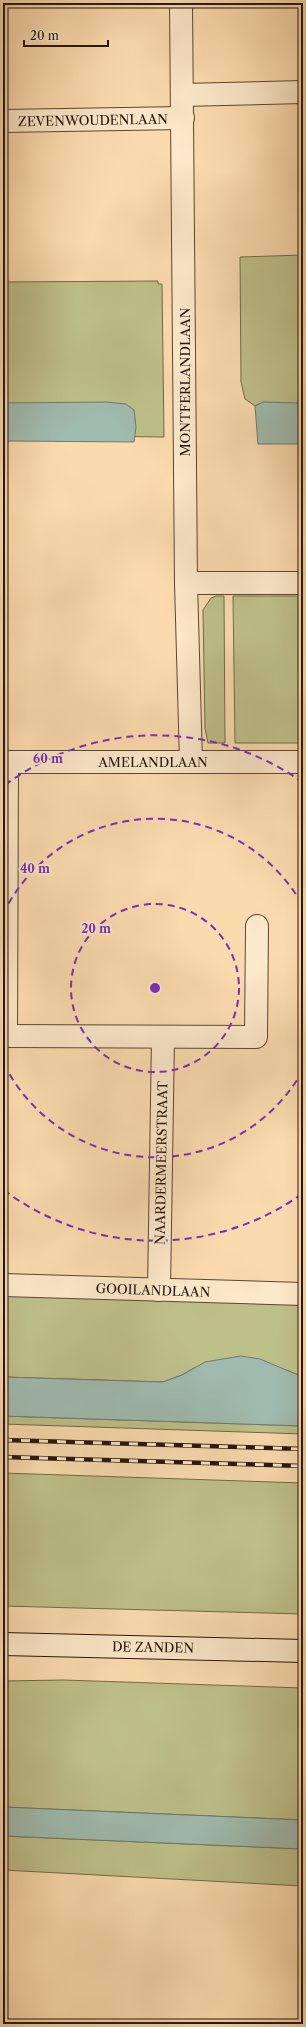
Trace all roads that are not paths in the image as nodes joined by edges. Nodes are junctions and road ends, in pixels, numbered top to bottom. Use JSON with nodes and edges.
{"nodes":[{"id":1,"x":181,"y":3,"type":"edge"},
{"id":2,"x":303,"y":92,"type":"edge"},
{"id":3,"x":182,"y":95,"type":"junction"},
{"id":4,"x":184,"y":118,"type":"junction"},
{"id":5,"x":3,"y":121,"type":"edge"},
{"id":6,"x":186,"y":583,"type":"junction"},
{"id":7,"x":303,"y":583,"type":"edge"},
{"id":8,"x":5,"y":762,"type":"edge"},
{"id":9,"x":191,"y":762,"type":"junction"},
{"id":10,"x":303,"y":762,"type":"edge"},
{"id":11,"x":257,"y":926,"type":"dead end"},
{"id":12,"x":5,"y":1036,"type":"edge"},
{"id":13,"x":163,"y":1036,"type":"junction"},
{"id":14,"x":3,"y":1284,"type":"edge"},
{"id":15,"x":159,"y":1290,"type":"junction"},
{"id":16,"x":303,"y":1294,"type":"edge"},
{"id":17,"x":3,"y":1644,"type":"edge"},
{"id":18,"x":303,"y":1651,"type":"edge"}],
"edges":[{"from":1,"to":3,"type":"street","name":"MONTFERLANDLAAN"},
{"from":2,"to":3,"type":"street"},
{"from":3,"to":4,"type":"street","name":"MONTFERLANDLAAN"},
{"from":4,"to":5,"type":"street","name":"ZEVENWOUDENLAAN"},
{"from":4,"to":6,"type":"street","name":"MONTFERLANDLAAN"},
{"from":6,"to":7,"type":"street"},
{"from":6,"to":9,"type":"street","name":"MONTFERLANDLAAN"},
{"from":8,"to":9,"type":"street","name":"AMELANDLAAN"},
{"from":8,"to":12,"type":"street"},
{"from":9,"to":10,"type":"street","name":"AMELANDLAAN"},
{"from":11,"to":13,"type":"street"},
{"from":12,"to":13,"type":"street"},
{"from":13,"to":15,"type":"street","name":"NAARDERMEERSTRAAT"},
{"from":14,"to":15,"type":"street","name":"GOOILANDLAAN"},
{"from":15,"to":16,"type":"street","name":"GOOILANDLAAN"},
{"from":17,"to":18,"type":"street","name":"DE ZANDEN"}]}
